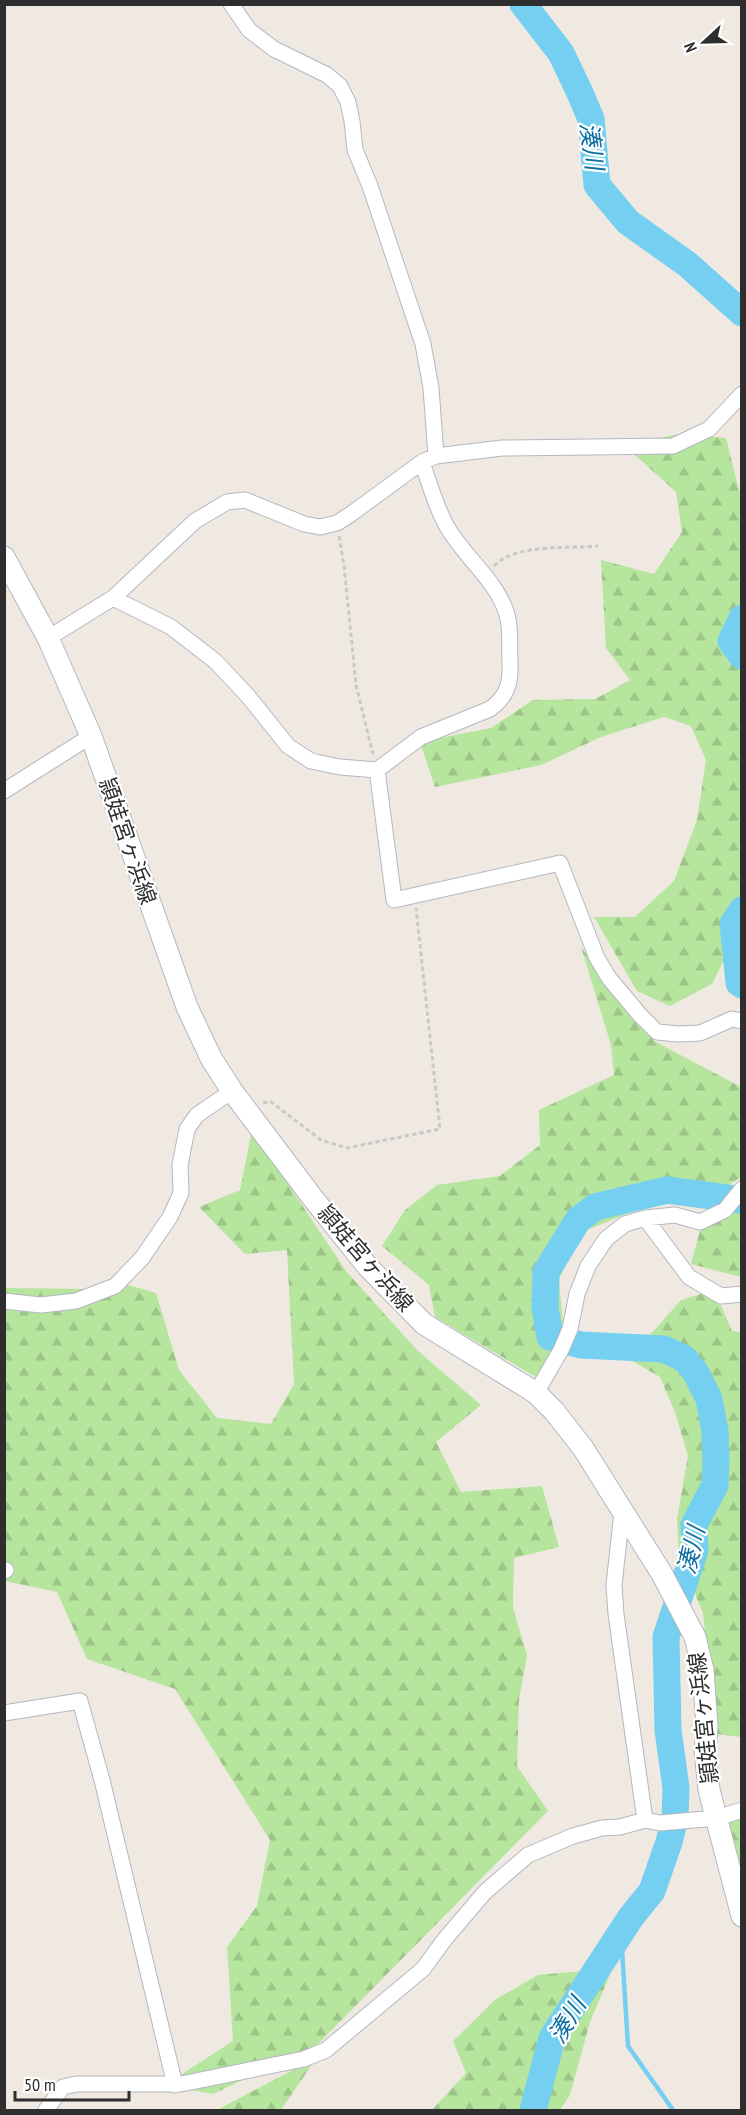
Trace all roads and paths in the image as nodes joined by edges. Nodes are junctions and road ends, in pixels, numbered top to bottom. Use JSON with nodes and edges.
{"nodes":[{"id":1,"x":231,"y":4,"type":"edge"},
{"id":2,"x":741,"y":394,"type":"edge"},
{"id":3,"x":429,"y":459,"type":"junction"},
{"id":4,"x":337,"y":523,"type":"junction"},
{"id":5,"x":598,"y":546,"type":"dead end"},
{"id":6,"x":4,"y":557,"type":"edge"},
{"id":7,"x":485,"y":577,"type":"junction"},
{"id":8,"x":113,"y":598,"type":"junction"},
{"id":9,"x":48,"y":638,"type":"junction"},
{"id":10,"x":91,"y":736,"type":"junction"},
{"id":11,"x":377,"y":770,"type":"junction"},
{"id":12,"x":4,"y":790,"type":"edge"},
{"id":13,"x":415,"y":895,"type":"junction"},
{"id":14,"x":741,"y":1021,"type":"edge"},
{"id":15,"x":232,"y":1091,"type":"junction"},
{"id":16,"x":244,"y":1109,"type":"junction"},
{"id":17,"x":741,"y":1189,"type":"edge"},
{"id":18,"x":645,"y":1218,"type":"junction"},
{"id":19,"x":741,"y":1294,"type":"edge"},
{"id":20,"x":4,"y":1300,"type":"edge"},
{"id":21,"x":536,"y":1393,"type":"junction"},
{"id":22,"x":622,"y":1512,"type":"junction"},
{"id":23,"x":4,"y":1713,"type":"edge"},
{"id":24,"x":741,"y":1810,"type":"edge"},
{"id":25,"x":717,"y":1818,"type":"junction"},
{"id":26,"x":652,"y":1821,"type":"junction"},
{"id":27,"x":741,"y":1916,"type":"edge"},
{"id":28,"x":175,"y":2085,"type":"junction"},
{"id":29,"x":46,"y":2110,"type":"edge"}],
"edges":[{"from":1,"to":3,"type":"street"},
{"from":2,"to":3,"type":"street"},
{"from":3,"to":4,"type":"street"},
{"from":3,"to":7,"type":"street"},
{"from":4,"to":8,"type":"street"},
{"from":4,"to":11,"type":"path"},
{"from":5,"to":7,"type":"path"},
{"from":6,"to":9,"type":"main road","name":"頴娃宮ヶ浜線"},
{"from":7,"to":11,"type":"street"},
{"from":8,"to":9,"type":"street"},
{"from":8,"to":11,"type":"street"},
{"from":9,"to":10,"type":"main road","name":"頴娃宮ヶ浜線"},
{"from":10,"to":12,"type":"street"},
{"from":10,"to":15,"type":"main road","name":"頴娃宮ヶ浜線"},
{"from":11,"to":13,"type":"street"},
{"from":13,"to":14,"type":"street"},
{"from":13,"to":16,"type":"path"},
{"from":15,"to":16,"type":"main road","name":"頴娃宮ヶ浜線"},
{"from":15,"to":20,"type":"street"},
{"from":16,"to":21,"type":"main road","name":"頴娃宮ヶ浜線"},
{"from":17,"to":18,"type":"street"},
{"from":18,"to":19,"type":"street"},
{"from":18,"to":21,"type":"street"},
{"from":21,"to":22,"type":"main road","name":"頴娃宮ヶ浜線"},
{"from":22,"to":25,"type":"main road","name":"頴娃宮ヶ浜線"},
{"from":22,"to":26,"type":"street"},
{"from":23,"to":28,"type":"street"},
{"from":24,"to":25,"type":"street"},
{"from":25,"to":26,"type":"street"},
{"from":25,"to":27,"type":"main road","name":"頴娃宮ヶ浜線"},
{"from":26,"to":28,"type":"street"},
{"from":28,"to":29,"type":"street"}]}
